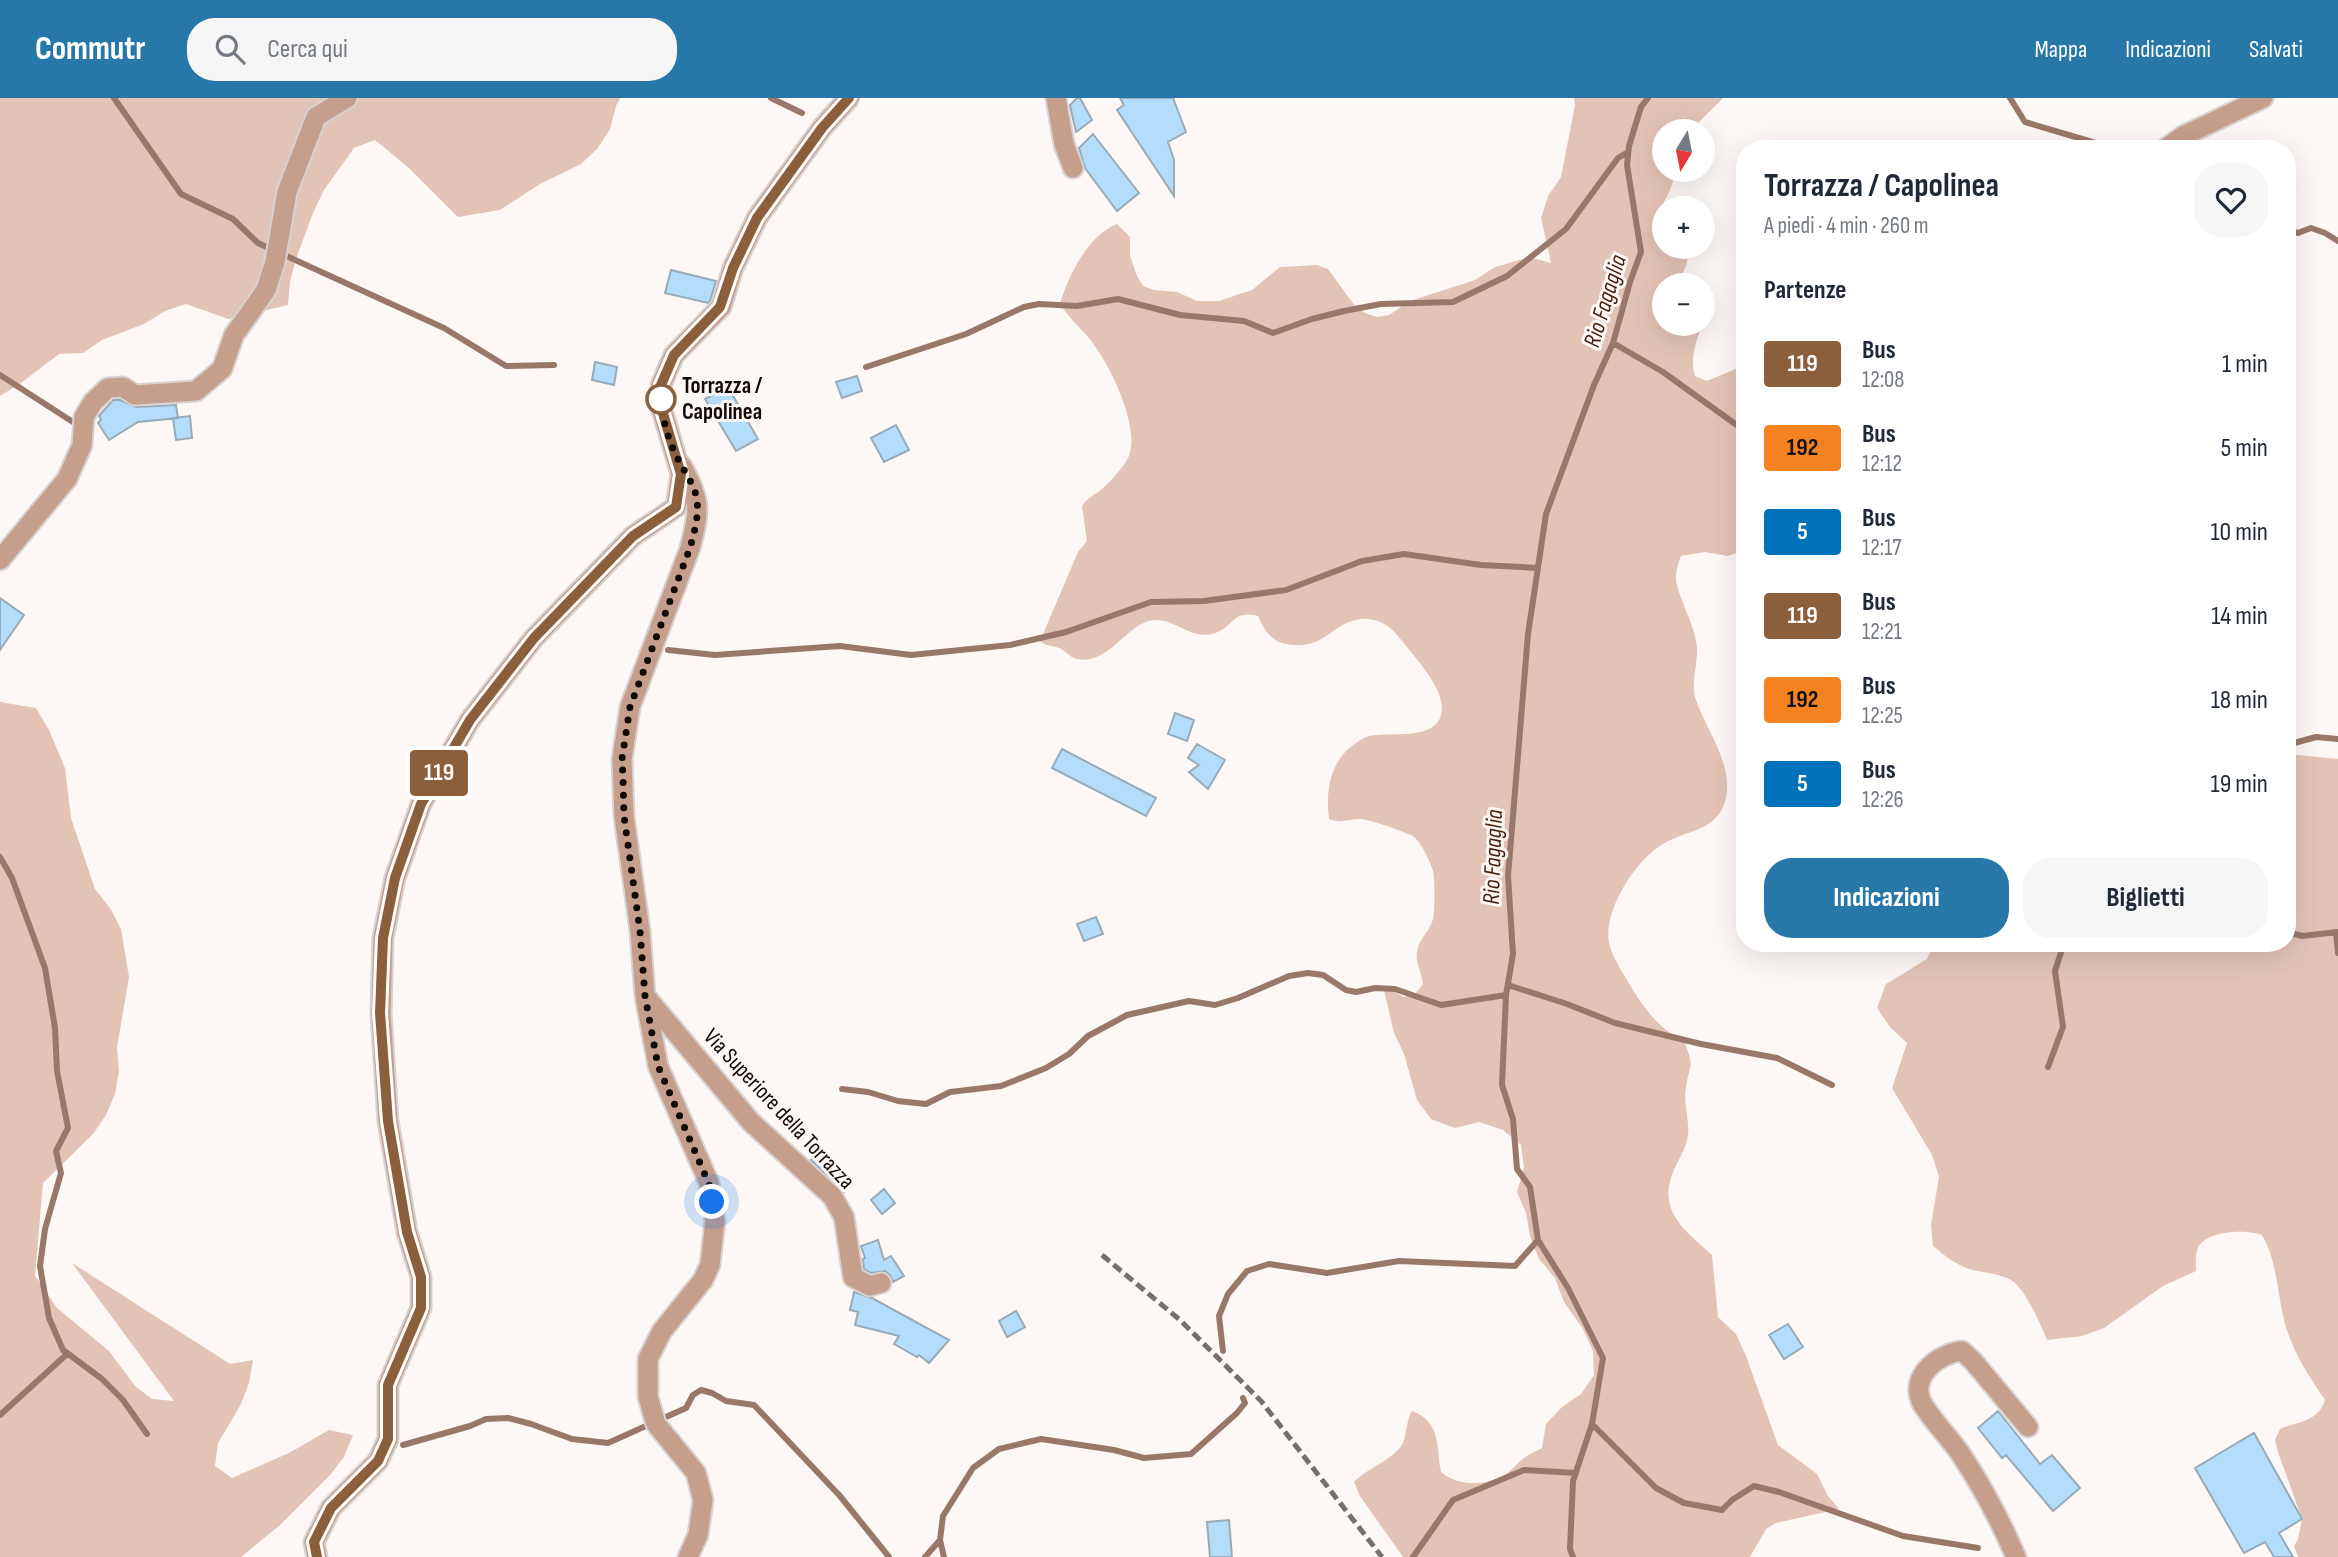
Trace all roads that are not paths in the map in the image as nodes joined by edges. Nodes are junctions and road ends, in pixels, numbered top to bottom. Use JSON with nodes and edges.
{"nodes":[{"id":1,"x":347,"y":98,"type":"edge"},
{"id":2,"x":849,"y":98,"type":"edge"},
{"id":3,"x":1056,"y":98,"type":"edge"},
{"id":4,"x":2263,"y":98,"type":"edge"},
{"id":5,"x":2177,"y":140,"type":"edge"},
{"id":6,"x":1073,"y":167,"type":"dead end"},
{"id":7,"x":677,"y":458,"type":"junction"},
{"id":8,"x":0,"y":560,"type":"edge"},
{"id":9,"x":645,"y":996,"type":"junction"},
{"id":10,"x":881,"y":1283,"type":"dead end"},
{"id":11,"x":2028,"y":1427,"type":"dead end"},
{"id":12,"x":317,"y":1557,"type":"edge"},
{"id":13,"x":688,"y":1557,"type":"edge"},
{"id":14,"x":2016,"y":1557,"type":"edge"}],
"edges":[{"from":1,"to":8,"type":"street"},
{"from":2,"to":7,"type":"street"},
{"from":3,"to":6,"type":"street"},
{"from":4,"to":5,"type":"street"},
{"from":7,"to":9,"type":"street"},
{"from":7,"to":12,"type":"street"},
{"from":9,"to":10,"type":"street","name":"Via Superiore della Torrazza"},
{"from":9,"to":13,"type":"street"},
{"from":11,"to":14,"type":"street"}]}
